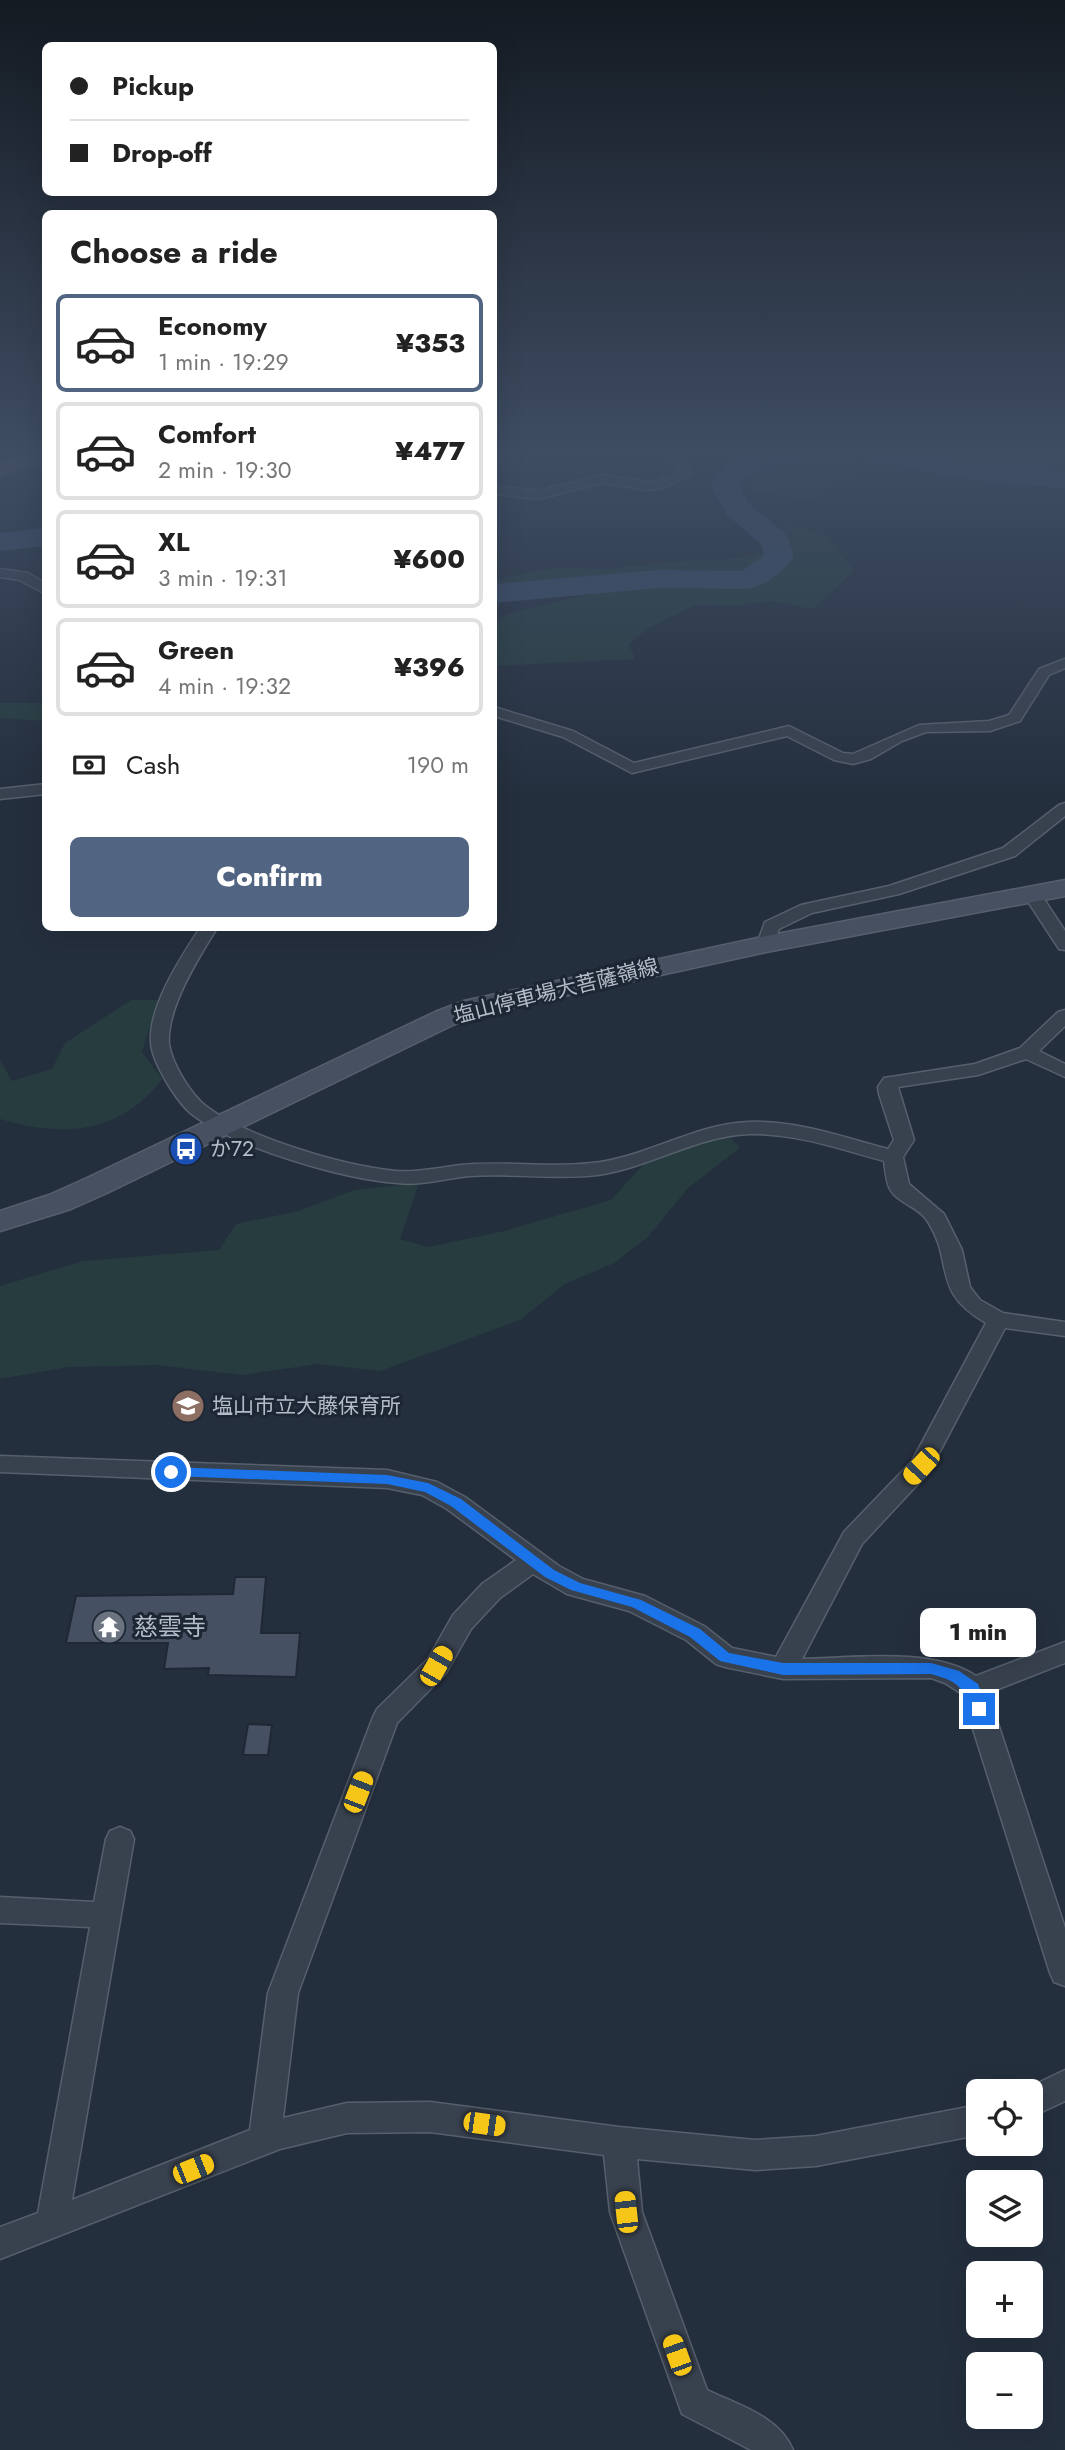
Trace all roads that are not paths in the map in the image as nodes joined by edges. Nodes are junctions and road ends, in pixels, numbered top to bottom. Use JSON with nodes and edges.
{"nodes":[{"id":1,"x":0,"y":573,"type":"edge"},
{"id":2,"x":42,"y":588,"type":"edge"},
{"id":3,"x":1065,"y":663,"type":"edge"},
{"id":4,"x":497,"y":712,"type":"edge"},
{"id":5,"x":42,"y":789,"type":"edge"},
{"id":6,"x":0,"y":794,"type":"edge"},
{"id":7,"x":1065,"y":808,"type":"edge"},
{"id":8,"x":1065,"y":888,"type":"edge"},
{"id":9,"x":1032,"y":894,"type":"junction"},
{"id":10,"x":206,"y":931,"type":"edge"},
{"id":11,"x":766,"y":944,"type":"junction"},
{"id":12,"x":1065,"y":945,"type":"edge"},
{"id":13,"x":1065,"y":1016,"type":"edge"},
{"id":14,"x":1027,"y":1052,"type":"junction"},
{"id":15,"x":1065,"y":1071,"type":"edge"},
{"id":16,"x":223,"y":1125,"type":"junction"},
{"id":17,"x":892,"y":1157,"type":"junction"},
{"id":18,"x":0,"y":1221,"type":"edge"},
{"id":19,"x":998,"y":1320,"type":"junction"},
{"id":20,"x":1065,"y":1329,"type":"edge"},
{"id":21,"x":0,"y":1464,"type":"edge"},
{"id":22,"x":533,"y":1561,"type":"junction"},
{"id":23,"x":1065,"y":1652,"type":"edge"},
{"id":24,"x":783,"y":1669,"type":"junction"},
{"id":25,"x":973,"y":1688,"type":"junction"},
{"id":26,"x":120,"y":1839,"type":"dead end"},
{"id":27,"x":0,"y":1910,"type":"edge"},
{"id":28,"x":107,"y":1915,"type":"junction"},
{"id":29,"x":1065,"y":1973,"type":"edge"},
{"id":30,"x":1065,"y":2085,"type":"edge"},
{"id":31,"x":1043,"y":2096,"type":"edge"},
{"id":32,"x":966,"y":2122,"type":"edge"},
{"id":33,"x":265,"y":2140,"type":"junction"},
{"id":34,"x":619,"y":2142,"type":"junction"},
{"id":35,"x":52,"y":2224,"type":"junction"},
{"id":36,"x":0,"y":2243,"type":"edge"},
{"id":37,"x":775,"y":2450,"type":"edge"}],
"edges":[{"from":1,"to":2,"type":"street"},
{"from":3,"to":4,"type":"street"},
{"from":5,"to":6,"type":"street"},
{"from":7,"to":11,"type":"street"},
{"from":8,"to":9,"type":"main road","name":"塩山停車場大菩薩嶺線"},
{"from":9,"to":11,"type":"main road","name":"塩山停車場大菩薩嶺線"},
{"from":9,"to":12,"type":"street"},
{"from":10,"to":16,"type":"street"},
{"from":11,"to":16,"type":"main road","name":"塩山停車場大菩薩嶺線"},
{"from":13,"to":14,"type":"street"},
{"from":14,"to":15,"type":"street"},
{"from":14,"to":17,"type":"street"},
{"from":16,"to":17,"type":"street"},
{"from":16,"to":18,"type":"main road","name":"塩山停車場大菩薩嶺線"},
{"from":17,"to":19,"type":"street"},
{"from":19,"to":20,"type":"street"},
{"from":19,"to":24,"type":"street"},
{"from":21,"to":22,"type":"street"},
{"from":22,"to":24,"type":"street"},
{"from":22,"to":33,"type":"street"},
{"from":23,"to":25,"type":"street"},
{"from":24,"to":25,"type":"street"},
{"from":25,"to":29,"type":"street"},
{"from":26,"to":28,"type":"street"},
{"from":27,"to":28,"type":"street"},
{"from":28,"to":35,"type":"street"},
{"from":30,"to":31,"type":"street"},
{"from":32,"to":34,"type":"street"},
{"from":33,"to":34,"type":"street"},
{"from":33,"to":35,"type":"street"},
{"from":34,"to":37,"type":"street"},
{"from":35,"to":36,"type":"street"}]}
